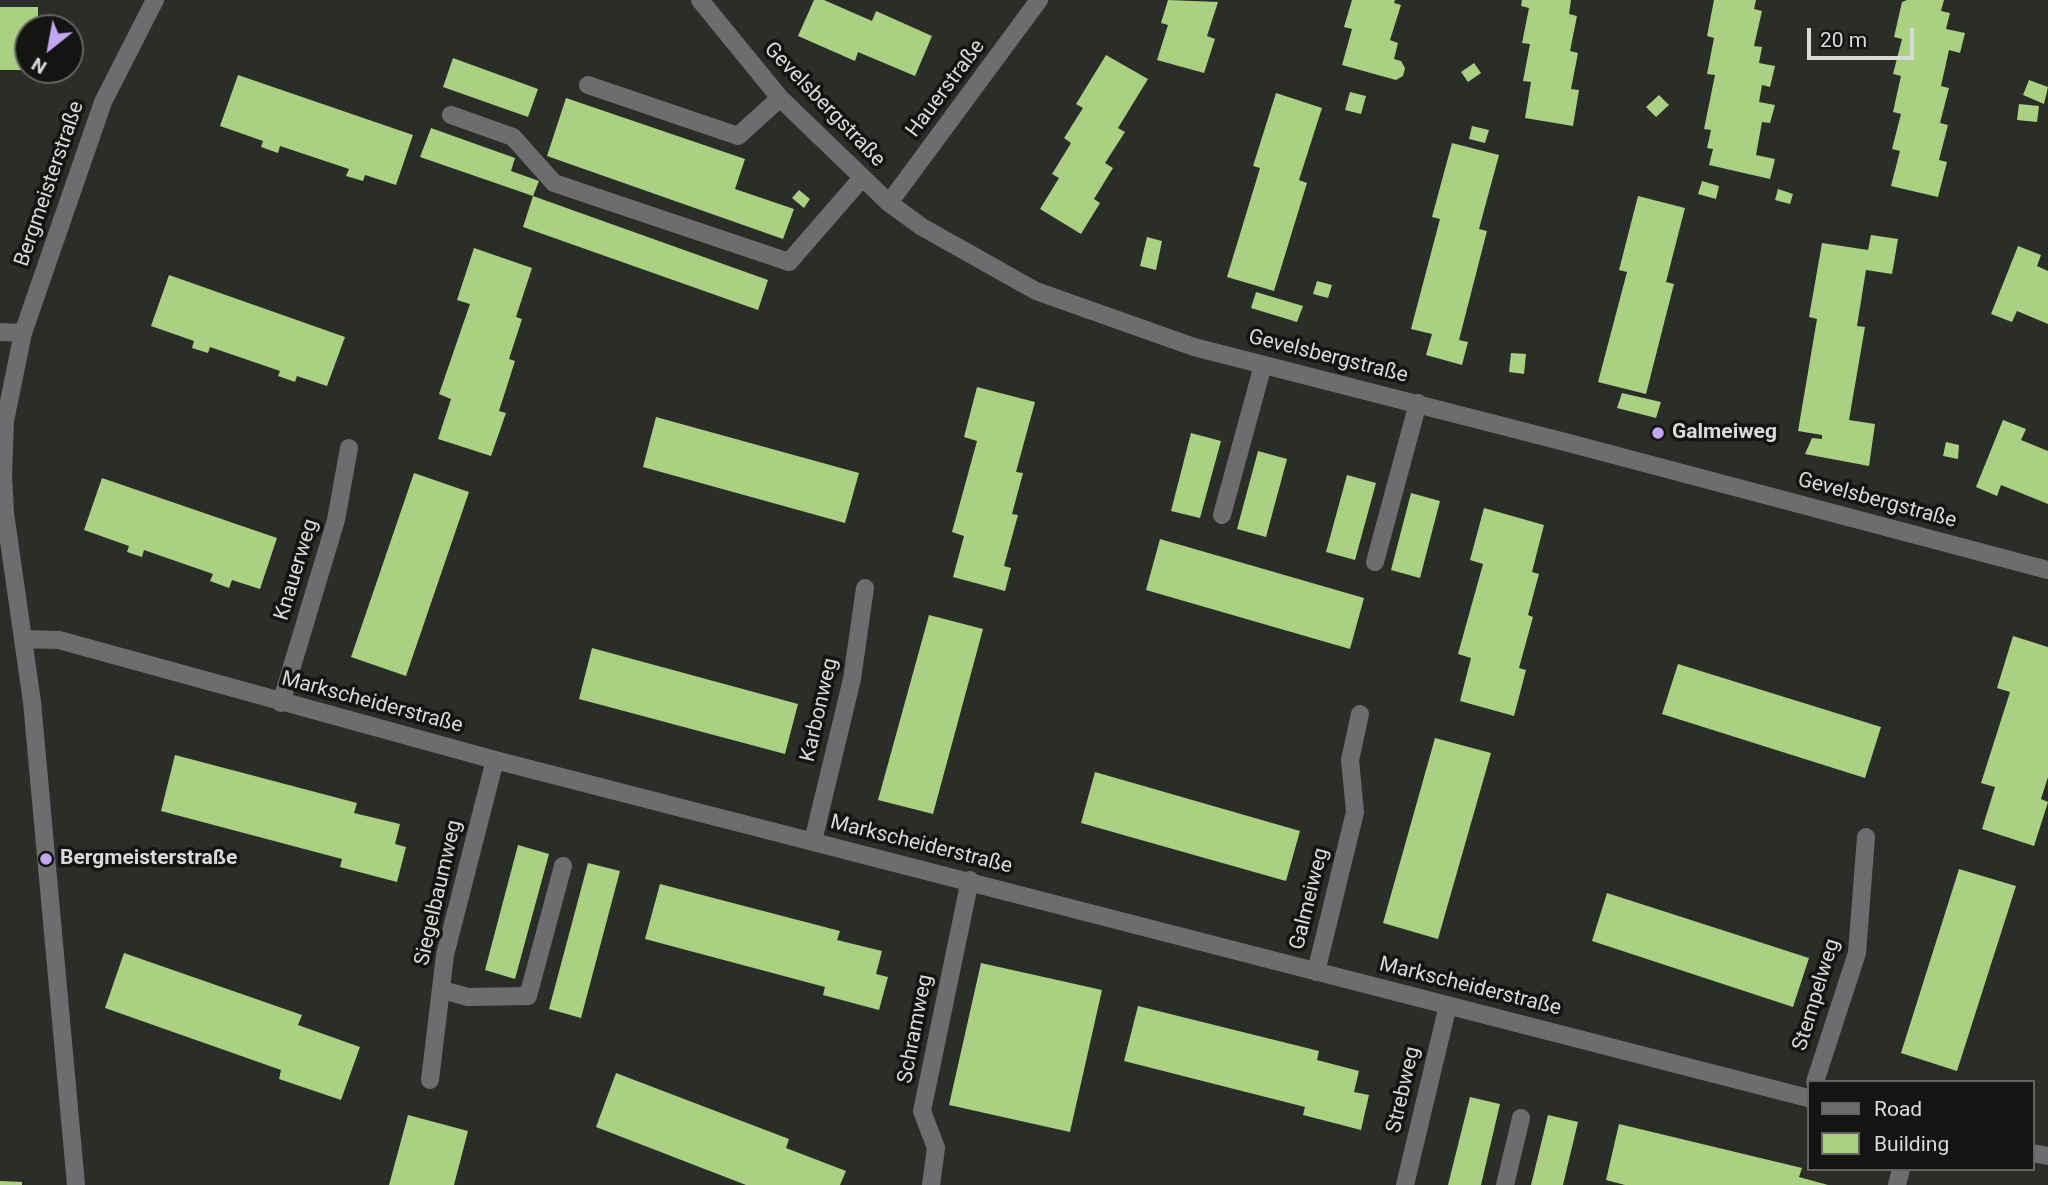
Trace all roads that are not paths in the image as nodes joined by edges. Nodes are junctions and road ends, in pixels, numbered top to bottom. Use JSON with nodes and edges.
{"nodes":[{"id":1,"x":155,"y":0,"type":"edge"},
{"id":2,"x":700,"y":0,"type":"edge"},
{"id":3,"x":1039,"y":0,"type":"edge"},
{"id":4,"x":588,"y":85,"type":"dead end"},
{"id":5,"x":780,"y":98,"type":"junction"},
{"id":6,"x":451,"y":115,"type":"dead end"},
{"id":7,"x":862,"y":178,"type":"junction"},
{"id":8,"x":889,"y":203,"type":"junction"},
{"id":9,"x":0,"y":332,"type":"edge"},
{"id":10,"x":23,"y":333,"type":"junction"},
{"id":11,"x":1262,"y":365,"type":"junction"},
{"id":12,"x":1418,"y":403,"type":"junction"},
{"id":13,"x":349,"y":449,"type":"dead end"},
{"id":14,"x":1222,"y":515,"type":"dead end"},
{"id":15,"x":1375,"y":562,"type":"dead end"},
{"id":16,"x":2048,"y":570,"type":"edge"},
{"id":17,"x":865,"y":588,"type":"dead end"},
{"id":18,"x":23,"y":639,"type":"junction"},
{"id":19,"x":281,"y":703,"type":"junction"},
{"id":20,"x":1360,"y":713,"type":"dead end"},
{"id":21,"x":495,"y":760,"type":"junction"},
{"id":22,"x":1866,"y":837,"type":"dead end"},
{"id":23,"x":813,"y":841,"type":"junction"},
{"id":24,"x":563,"y":866,"type":"dead end"},
{"id":25,"x":970,"y":880,"type":"junction"},
{"id":26,"x":1316,"y":972,"type":"junction"},
{"id":27,"x":442,"y":990,"type":"junction"},
{"id":28,"x":1448,"y":1005,"type":"junction"},
{"id":29,"x":430,"y":1080,"type":"dead end"},
{"id":30,"x":1816,"y":1080,"type":"edge"},
{"id":31,"x":1806,"y":1097,"type":"edge"},
{"id":32,"x":1521,"y":1118,"type":"dead end"},
{"id":33,"x":76,"y":1185,"type":"edge"},
{"id":34,"x":931,"y":1185,"type":"edge"},
{"id":35,"x":1405,"y":1185,"type":"edge"},
{"id":36,"x":1505,"y":1185,"type":"edge"}],
"edges":[{"from":1,"to":10,"type":"street","name":"Bergmeisterstraße"},
{"from":2,"to":5,"type":"street","name":"Gevelsbergstraße"},
{"from":3,"to":8,"type":"street","name":"Hauerstraße"},
{"from":4,"to":5,"type":"street"},
{"from":5,"to":7,"type":"street","name":"Gevelsbergstraße"},
{"from":6,"to":7,"type":"street"},
{"from":7,"to":8,"type":"street","name":"Gevelsbergstraße"},
{"from":8,"to":11,"type":"street","name":"Gevelsbergstraße"},
{"from":9,"to":10,"type":"street"},
{"from":10,"to":18,"type":"street","name":"Bergmeisterstraße"},
{"from":11,"to":12,"type":"street","name":"Gevelsbergstraße"},
{"from":11,"to":14,"type":"street"},
{"from":12,"to":15,"type":"street"},
{"from":12,"to":16,"type":"street","name":"Gevelsbergstraße"},
{"from":13,"to":19,"type":"street","name":"Knauerweg"},
{"from":17,"to":23,"type":"street","name":"Karbonweg"},
{"from":18,"to":19,"type":"street","name":"Markscheiderstraße"},
{"from":18,"to":33,"type":"street","name":"Bergmeisterstraße"},
{"from":19,"to":21,"type":"street","name":"Markscheiderstraße"},
{"from":20,"to":26,"type":"street","name":"Galmeiweg"},
{"from":21,"to":23,"type":"street","name":"Markscheiderstraße"},
{"from":21,"to":27,"type":"street","name":"Siegelbaumweg"},
{"from":22,"to":30,"type":"street","name":"Stempelweg"},
{"from":23,"to":25,"type":"street","name":"Markscheiderstraße"},
{"from":24,"to":27,"type":"street"},
{"from":25,"to":26,"type":"street","name":"Markscheiderstraße"},
{"from":25,"to":34,"type":"street","name":"Schramweg"},
{"from":26,"to":28,"type":"street","name":"Markscheiderstraße"},
{"from":27,"to":29,"type":"street","name":"Siegelbaumweg"},
{"from":28,"to":31,"type":"street","name":"Markscheiderstraße"},
{"from":28,"to":35,"type":"street","name":"Strebweg"},
{"from":32,"to":36,"type":"street"}]}
